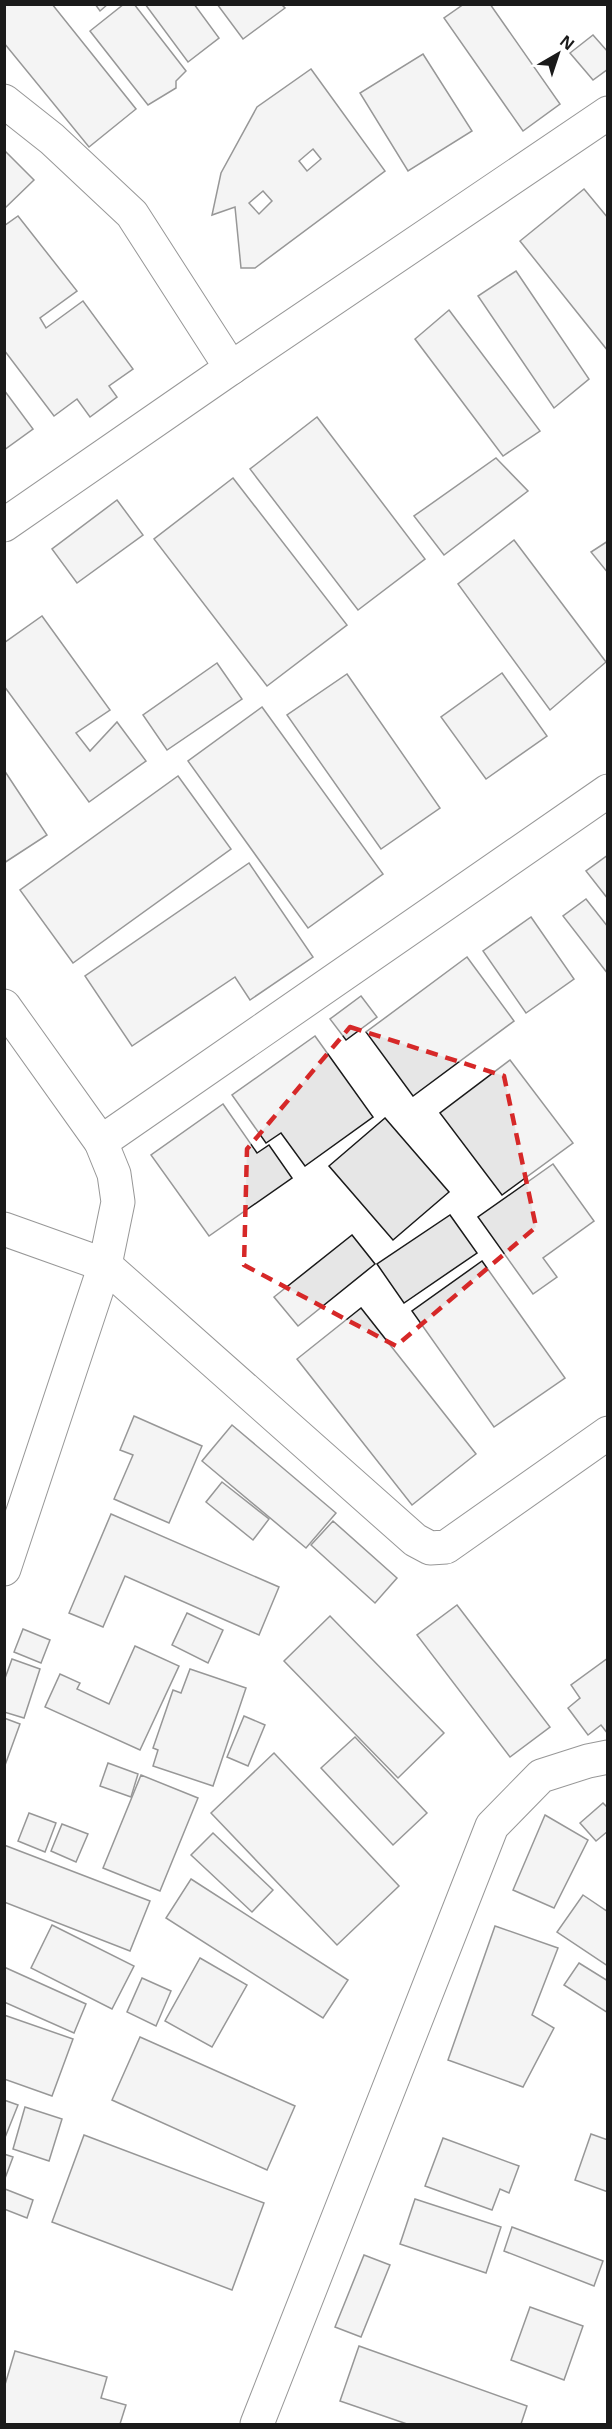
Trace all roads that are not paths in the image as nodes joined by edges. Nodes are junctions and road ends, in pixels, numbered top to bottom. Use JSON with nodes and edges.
{"nodes":[{"id":1,"x":4,"y":101,"type":"edge"},
{"id":2,"x":608,"y":113,"type":"edge"},
{"id":3,"x":231,"y":368,"type":"junction"},
{"id":4,"x":4,"y":525,"type":"edge"},
{"id":5,"x":608,"y":791,"type":"edge"},
{"id":6,"x":4,"y":1006,"type":"edge"},
{"id":7,"x":101,"y":1142,"type":"junction"},
{"id":8,"x":4,"y":1229,"type":"edge"},
{"id":9,"x":105,"y":1265,"type":"junction"},
{"id":10,"x":608,"y":1433,"type":"edge"},
{"id":11,"x":4,"y":1569,"type":"edge"},
{"id":12,"x":608,"y":1757,"type":"edge"},
{"id":13,"x":257,"y":2424,"type":"edge"}],
"edges":[{"from":1,"to":3,"type":"street"},
{"from":2,"to":3,"type":"street"},
{"from":3,"to":4,"type":"street"},
{"from":5,"to":7,"type":"street"},
{"from":6,"to":7,"type":"street"},
{"from":7,"to":9,"type":"street"},
{"from":8,"to":9,"type":"street"},
{"from":9,"to":10,"type":"street"},
{"from":9,"to":11,"type":"street"},
{"from":12,"to":13,"type":"street"}]}
